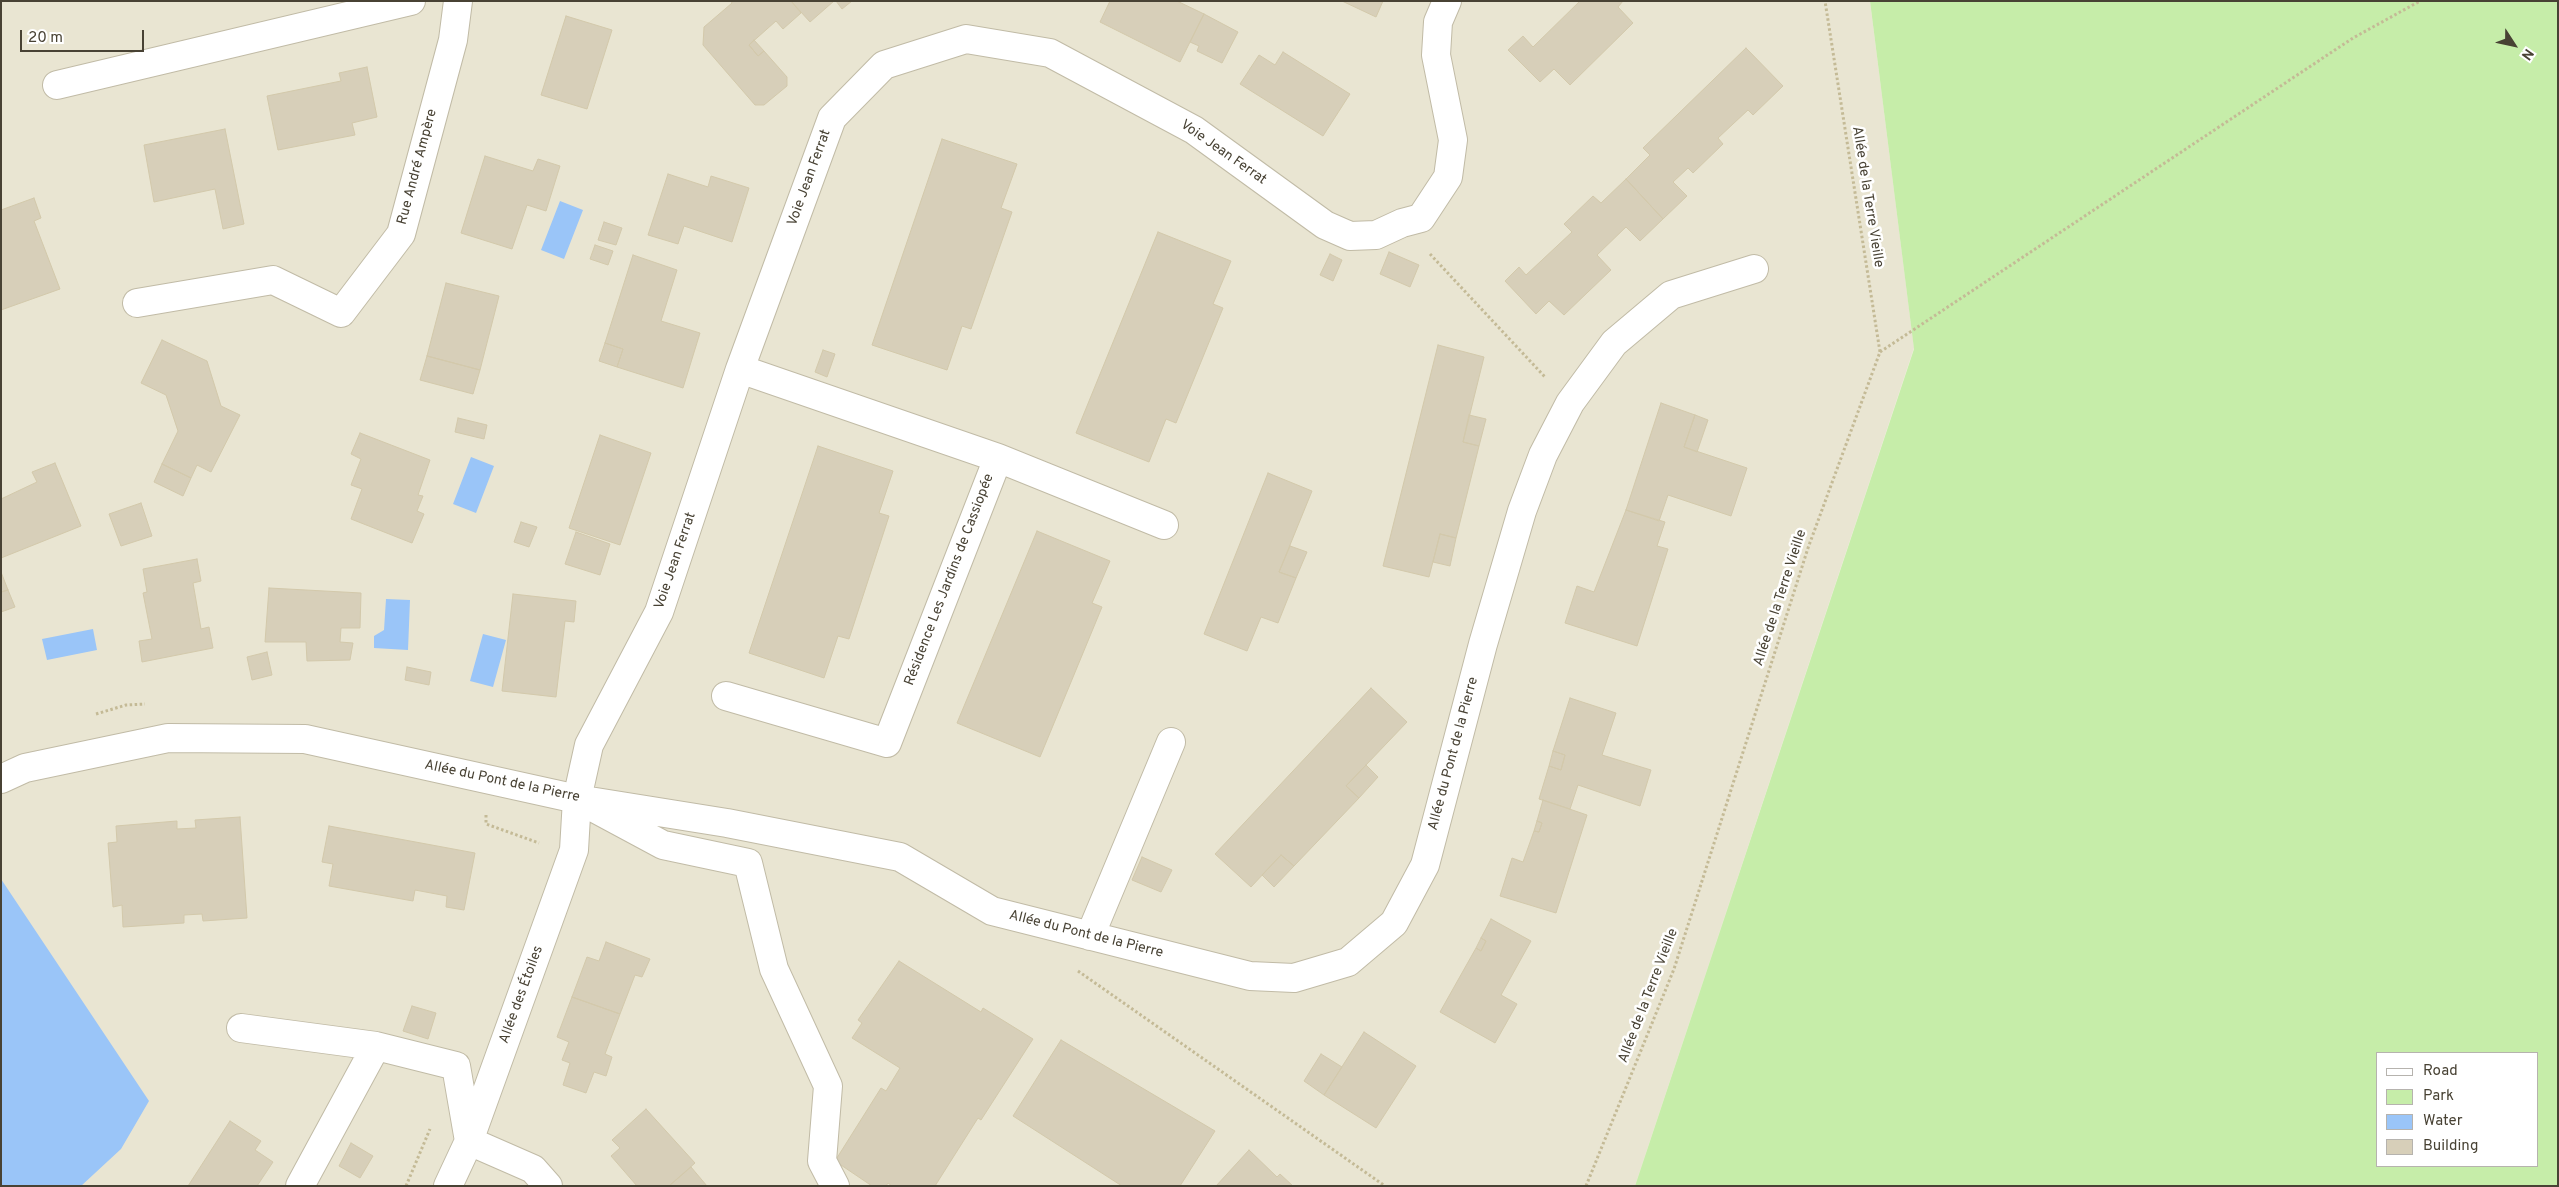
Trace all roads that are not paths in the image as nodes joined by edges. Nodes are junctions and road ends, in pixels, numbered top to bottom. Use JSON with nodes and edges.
{"nodes":[{"id":1,"x":411,"y":1,"type":"edge"},
{"id":2,"x":458,"y":1,"type":"edge"},
{"id":3,"x":1447,"y":1,"type":"edge"},
{"id":4,"x":57,"y":85,"type":"dead end"},
{"id":5,"x":1754,"y":269,"type":"dead end"},
{"id":6,"x":137,"y":302,"type":"dead end"},
{"id":7,"x":740,"y":369,"type":"junction"},
{"id":8,"x":998,"y":458,"type":"junction"},
{"id":9,"x":1164,"y":525,"type":"dead end"},
{"id":10,"x":726,"y":696,"type":"dead end"},
{"id":11,"x":1171,"y":742,"type":"dead end"},
{"id":12,"x":1,"y":780,"type":"edge"},
{"id":13,"x":577,"y":799,"type":"junction"},
{"id":14,"x":1090,"y":936,"type":"junction"},
{"id":15,"x":241,"y":1028,"type":"dead end"},
{"id":16,"x":376,"y":1046,"type":"junction"},
{"id":17,"x":469,"y":1142,"type":"junction"},
{"id":18,"x":300,"y":1186,"type":"edge"},
{"id":19,"x":448,"y":1186,"type":"edge"},
{"id":20,"x":548,"y":1186,"type":"edge"},
{"id":21,"x":835,"y":1186,"type":"edge"}],
"edges":[{"from":1,"to":4,"type":"street"},
{"from":2,"to":6,"type":"street","name":"Rue André Ampère"},
{"from":3,"to":7,"type":"street","name":"Voie Jean Ferrat"},
{"from":5,"to":14,"type":"street","name":"Allée du Pont de la Pierre"},
{"from":7,"to":8,"type":"street","name":"Résidence Les Jardins de Cassiopée"},
{"from":7,"to":13,"type":"street","name":"Voie Jean Ferrat"},
{"from":8,"to":9,"type":"street"},
{"from":8,"to":10,"type":"street","name":"Résidence Les Jardins de Cassiopée"},
{"from":11,"to":14,"type":"street"},
{"from":12,"to":13,"type":"street","name":"Allée du Pont de la Pierre"},
{"from":13,"to":14,"type":"street","name":"Allée du Pont de la Pierre"},
{"from":13,"to":17,"type":"street","name":"Allée des Étoiles"},
{"from":13,"to":21,"type":"street"},
{"from":15,"to":16,"type":"street"},
{"from":16,"to":17,"type":"street"},
{"from":16,"to":18,"type":"street"},
{"from":17,"to":19,"type":"street","name":"Allée des Étoiles"},
{"from":17,"to":20,"type":"street"}]}
